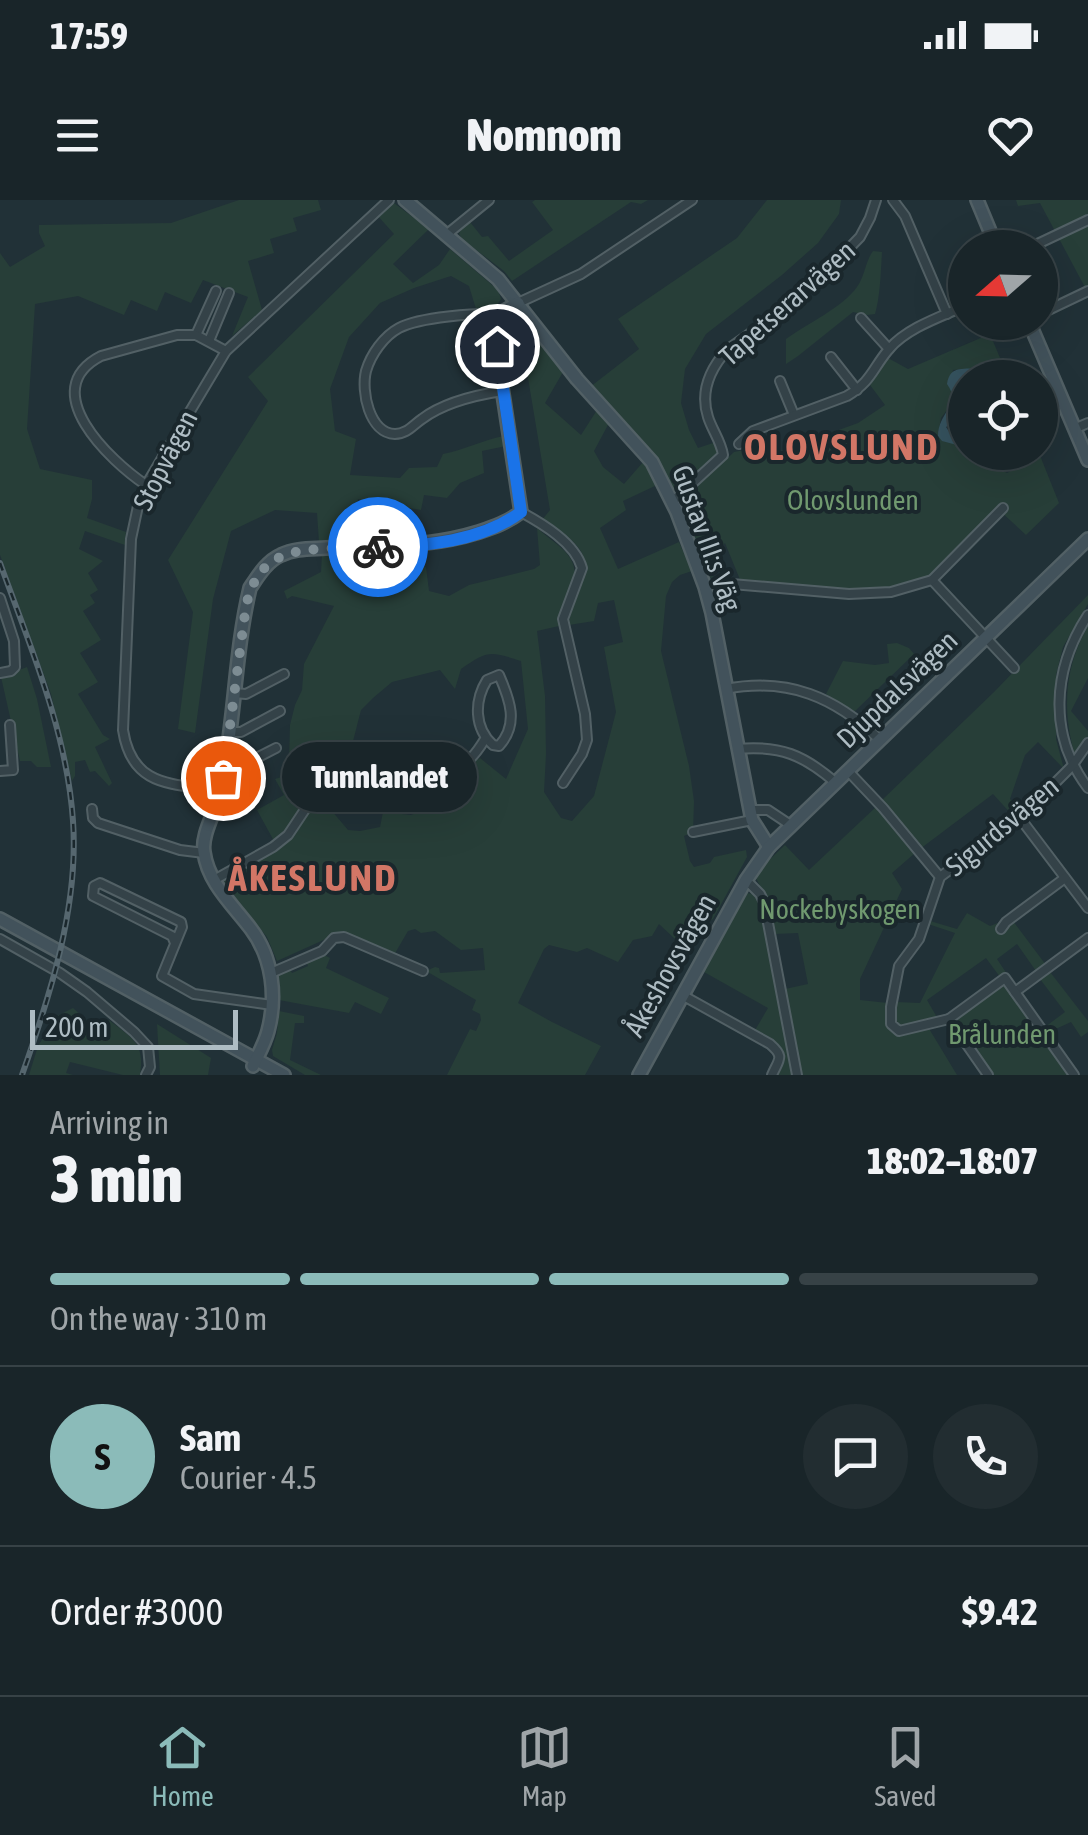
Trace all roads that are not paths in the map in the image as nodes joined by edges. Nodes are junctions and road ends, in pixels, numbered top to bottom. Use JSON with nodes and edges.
{"nodes":[{"id":1,"x":389,"y":200,"type":"edge"},
{"id":2,"x":404,"y":200,"type":"edge"},
{"id":3,"x":489,"y":200,"type":"edge"},
{"id":4,"x":692,"y":200,"type":"edge"},
{"id":5,"x":876,"y":200,"type":"edge"},
{"id":6,"x":892,"y":200,"type":"edge"},
{"id":7,"x":977,"y":200,"type":"edge"},
{"id":8,"x":1088,"y":220,"type":"edge"},
{"id":9,"x":990,"y":230,"type":"edge"},
{"id":10,"x":446,"y":234,"type":"junction"},
{"id":11,"x":1058,"y":234,"type":"edge"},
{"id":12,"x":216,"y":291,"type":"dead end"},
{"id":13,"x":1088,"y":291,"type":"edge"},
{"id":14,"x":229,"y":294,"type":"dead end"},
{"id":15,"x":518,"y":303,"type":"junction"},
{"id":16,"x":1058,"y":305,"type":"edge"},
{"id":17,"x":500,"y":314,"type":"junction"},
{"id":18,"x":947,"y":314,"type":"joint"},
{"id":19,"x":861,"y":318,"type":"dead end"},
{"id":20,"x":196,"y":334,"type":"junction"},
{"id":21,"x":1037,"y":340,"type":"edge"},
{"id":22,"x":208,"y":341,"type":"junction"},
{"id":23,"x":889,"y":349,"type":"junction"},
{"id":24,"x":226,"y":351,"type":"junction"},
{"id":25,"x":831,"y":356,"type":"dead end"},
{"id":26,"x":780,"y":381,"type":"dead end"},
{"id":27,"x":857,"y":390,"type":"junction"},
{"id":28,"x":502,"y":391,"type":"junction"},
{"id":29,"x":794,"y":415,"type":"junction"},
{"id":30,"x":1088,"y":423,"type":"edge"},
{"id":31,"x":1074,"y":429,"type":"junction"},
{"id":32,"x":739,"y":444,"type":"dead end"},
{"id":33,"x":1088,"y":460,"type":"edge"},
{"id":34,"x":146,"y":485,"type":"junction"},
{"id":35,"x":672,"y":502,"type":"junction"},
{"id":36,"x":1003,"y":508,"type":"dead end"},
{"id":37,"x":521,"y":512,"type":"junction"},
{"id":38,"x":1088,"y":539,"type":"edge"},
{"id":39,"x":932,"y":580,"type":"junction"},
{"id":40,"x":705,"y":587,"type":"junction"},
{"id":41,"x":0,"y":598,"type":"edge"},
{"id":42,"x":1088,"y":615,"type":"edge"},
{"id":43,"x":986,"y":638,"type":"junction"},
{"id":44,"x":1014,"y":668,"type":"dead end"},
{"id":45,"x":0,"y":673,"type":"edge"},
{"id":46,"x":284,"y":674,"type":"dead end"},
{"id":47,"x":726,"y":690,"type":"junction"},
{"id":48,"x":234,"y":693,"type":"junction"},
{"id":49,"x":280,"y":711,"type":"dead end"},
{"id":50,"x":10,"y":725,"type":"dead end"},
{"id":51,"x":236,"y":732,"type":"dead end"},
{"id":52,"x":485,"y":738,"type":"junction"},
{"id":53,"x":880,"y":740,"type":"junction"},
{"id":54,"x":1088,"y":743,"type":"edge"},
{"id":55,"x":276,"y":748,"type":"dead end"},
{"id":56,"x":737,"y":750,"type":"junction"},
{"id":57,"x":1072,"y":766,"type":"junction"},
{"id":58,"x":230,"y":771,"type":"dead end"},
{"id":59,"x":848,"y":771,"type":"junction"},
{"id":60,"x":0,"y":772,"type":"edge"},
{"id":61,"x":563,"y":783,"type":"dead end"},
{"id":62,"x":836,"y":783,"type":"junction"},
{"id":63,"x":1088,"y":788,"type":"edge"},
{"id":64,"x":221,"y":791,"type":"junction"},
{"id":65,"x":92,"y":810,"type":"dead end"},
{"id":66,"x":751,"y":815,"type":"junction"},
{"id":67,"x":1020,"y":818,"type":"junction"},
{"id":68,"x":792,"y":826,"type":"junction"},
{"id":69,"x":693,"y":832,"type":"dead end"},
{"id":70,"x":769,"y":847,"type":"junction"},
{"id":71,"x":204,"y":853,"type":"junction"},
{"id":72,"x":940,"y":877,"type":"junction"},
{"id":73,"x":1065,"y":878,"type":"junction"},
{"id":74,"x":214,"y":880,"type":"junction"},
{"id":75,"x":746,"y":880,"type":"junction"},
{"id":76,"x":1088,"y":908,"type":"edge"},
{"id":77,"x":1002,"y":929,"type":"dead end"},
{"id":78,"x":2,"y":930,"type":"edge"},
{"id":79,"x":1088,"y":938,"type":"edge"},
{"id":80,"x":175,"y":944,"type":"junction"},
{"id":81,"x":271,"y":972,"type":"junction"},
{"id":82,"x":423,"y":972,"type":"dead end"},
{"id":83,"x":1015,"y":992,"type":"junction"},
{"id":84,"x":682,"y":995,"type":"junction"},
{"id":85,"x":272,"y":1005,"type":"junction"},
{"id":86,"x":949,"y":1019,"type":"junction"},
{"id":87,"x":255,"y":1063,"type":"junction"},
{"id":88,"x":1088,"y":1074,"type":"edge"},
{"id":89,"x":146,"y":1075,"type":"edge"},
{"id":90,"x":268,"y":1075,"type":"edge"},
{"id":91,"x":284,"y":1075,"type":"edge"},
{"id":92,"x":638,"y":1075,"type":"edge"},
{"id":93,"x":772,"y":1075,"type":"edge"},
{"id":94,"x":797,"y":1075,"type":"edge"},
{"id":95,"x":988,"y":1075,"type":"edge"},
{"id":96,"x":1074,"y":1075,"type":"edge"}],
"edges":[{"from":1,"to":24,"type":"street","name":"Stopvägen"},
{"from":2,"to":10,"type":"street","name":"Gustav III:s Väg"},
{"from":3,"to":10,"type":"street"},
{"from":4,"to":15,"type":"street"},
{"from":5,"to":35,"type":"street","name":"Tapetserarvägen"},
{"from":6,"to":18,"type":"street"},
{"from":7,"to":9,"type":"street"},
{"from":8,"to":11,"type":"street"},
{"from":10,"to":15,"type":"street","name":"Gustav III:s Väg"},
{"from":12,"to":20,"type":"street"},
{"from":13,"to":16,"type":"street"},
{"from":14,"to":22,"type":"street"},
{"from":15,"to":17,"type":"street"},
{"from":15,"to":35,"type":"street","name":"Gustav III:s Väg"},
{"from":17,"to":28,"type":"street"},
{"from":17,"to":28,"type":"street"},
{"from":18,"to":23,"type":"street"},
{"from":19,"to":23,"type":"street"},
{"from":20,"to":22,"type":"street"},
{"from":20,"to":34,"type":"street"},
{"from":21,"to":31,"type":"street"},
{"from":22,"to":24,"type":"street"},
{"from":23,"to":27,"type":"street"},
{"from":24,"to":34,"type":"street","name":"Stopvägen"},
{"from":25,"to":27,"type":"street"},
{"from":26,"to":29,"type":"street"},
{"from":27,"to":29,"type":"street"},
{"from":28,"to":37,"type":"street"},
{"from":29,"to":32,"type":"street"},
{"from":30,"to":31,"type":"street"},
{"from":31,"to":33,"type":"street"},
{"from":34,"to":64,"type":"street","name":"Stopvägen"},
{"from":35,"to":40,"type":"street","name":"Gustav III:s Väg"},
{"from":36,"to":39,"type":"street"},
{"from":37,"to":48,"type":"street"},
{"from":37,"to":61,"type":"street"},
{"from":38,"to":43,"type":"street","name":"Djupdalsvägen"},
{"from":39,"to":40,"type":"street"},
{"from":39,"to":43,"type":"street"},
{"from":40,"to":47,"type":"street","name":"Gustav III:s Väg"},
{"from":41,"to":45,"type":"street"},
{"from":42,"to":57,"type":"street"},
{"from":43,"to":44,"type":"street"},
{"from":43,"to":53,"type":"street","name":"Djupdalsvägen"},
{"from":46,"to":48,"type":"street"},
{"from":47,"to":53,"type":"street"},
{"from":47,"to":56,"type":"street","name":"Gustav III:s Väg"},
{"from":48,"to":64,"type":"street"},
{"from":49,"to":51,"type":"street"},
{"from":50,"to":60,"type":"street"},
{"from":52,"to":52,"type":"street"},
{"from":52,"to":74,"type":"street"},
{"from":53,"to":59,"type":"street","name":"Djupdalsvägen"},
{"from":54,"to":57,"type":"street","name":"Sigurdsvägen"},
{"from":55,"to":58,"type":"street"},
{"from":56,"to":62,"type":"street"},
{"from":56,"to":66,"type":"street","name":"Gustav III:s Väg"},
{"from":57,"to":63,"type":"street"},
{"from":57,"to":67,"type":"street","name":"Sigurdsvägen"},
{"from":59,"to":62,"type":"street","name":"Djupdalsvägen"},
{"from":59,"to":72,"type":"street"},
{"from":62,"to":68,"type":"street","name":"Djupdalsvägen"},
{"from":64,"to":71,"type":"street"},
{"from":65,"to":71,"type":"street"},
{"from":66,"to":68,"type":"street"},
{"from":66,"to":69,"type":"street"},
{"from":66,"to":70,"type":"street","name":"Gustav III:s Väg"},
{"from":67,"to":72,"type":"street","name":"Sigurdsvägen"},
{"from":67,"to":73,"type":"street"},
{"from":68,"to":70,"type":"street","name":"Djupdalsvägen"},
{"from":70,"to":75,"type":"street","name":"Djupdalsvägen"},
{"from":71,"to":74,"type":"street"},
{"from":72,"to":86,"type":"street","name":"Sigurdsvägen"},
{"from":73,"to":76,"type":"street"},
{"from":73,"to":77,"type":"street"},
{"from":74,"to":81,"type":"street"},
{"from":75,"to":84,"type":"street","name":"Åkeshovsvägen"},
{"from":75,"to":94,"type":"street"},
{"from":78,"to":87,"type":"street"},
{"from":78,"to":89,"type":"street"},
{"from":79,"to":83,"type":"street"},
{"from":80,"to":80,"type":"street"},
{"from":80,"to":85,"type":"street"},
{"from":81,"to":82,"type":"street"},
{"from":81,"to":85,"type":"street"},
{"from":83,"to":86,"type":"street"},
{"from":83,"to":96,"type":"street"},
{"from":84,"to":92,"type":"street","name":"Åkeshovsvägen"},
{"from":84,"to":93,"type":"street"},
{"from":85,"to":87,"type":"street"},
{"from":86,"to":95,"type":"street"},
{"from":87,"to":90,"type":"street"},
{"from":87,"to":91,"type":"street"},
{"from":88,"to":96,"type":"street"}]}
